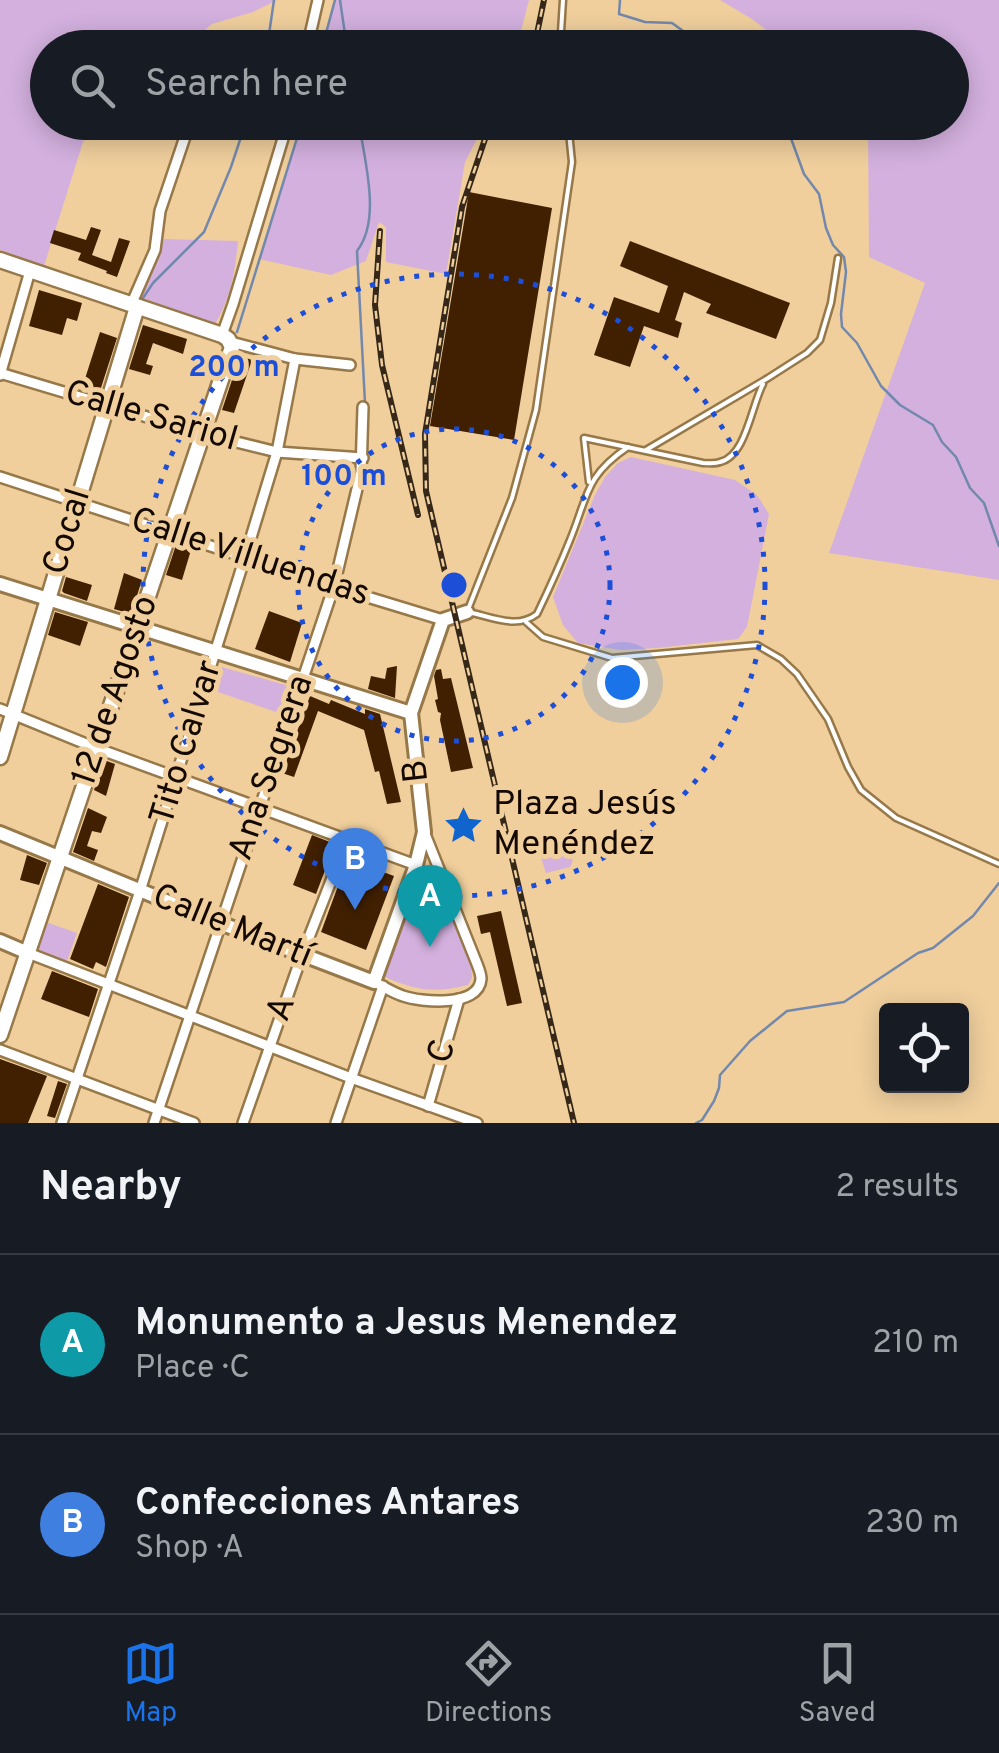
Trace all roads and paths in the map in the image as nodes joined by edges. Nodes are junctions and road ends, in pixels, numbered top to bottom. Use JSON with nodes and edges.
{"nodes":[{"id":1,"x":318,"y":0,"type":"edge"},
{"id":2,"x":563,"y":0,"type":"edge"},
{"id":3,"x":310,"y":30,"type":"edge"},
{"id":4,"x":561,"y":30,"type":"edge"},
{"id":5,"x":184,"y":140,"type":"edge"},
{"id":6,"x":283,"y":140,"type":"edge"},
{"id":7,"x":570,"y":140,"type":"edge"},
{"id":8,"x":838,"y":258,"type":"dead end"},
{"id":9,"x":0,"y":260,"type":"edge"},
{"id":10,"x":30,"y":271,"type":"junction"},
{"id":11,"x":134,"y":306,"type":"junction"},
{"id":12,"x":228,"y":341,"type":"junction"},
{"id":13,"x":296,"y":359,"type":"junction"},
{"id":14,"x":350,"y":365,"type":"dead end"},
{"id":15,"x":0,"y":374,"type":"edge"},
{"id":16,"x":766,"y":380,"type":"junction"},
{"id":17,"x":106,"y":404,"type":"junction"},
{"id":18,"x":363,"y":407,"type":"dead end"},
{"id":19,"x":204,"y":434,"type":"junction"},
{"id":20,"x":628,"y":447,"type":"junction"},
{"id":21,"x":646,"y":450,"type":"junction"},
{"id":22,"x":277,"y":452,"type":"junction"},
{"id":23,"x":362,"y":458,"type":"junction"},
{"id":24,"x":0,"y":477,"type":"edge"},
{"id":25,"x":590,"y":484,"type":"junction"},
{"id":26,"x":78,"y":502,"type":"junction"},
{"id":27,"x":170,"y":532,"type":"junction"},
{"id":28,"x":245,"y":557,"type":"junction"},
{"id":29,"x":0,"y":584,"type":"edge"},
{"id":30,"x":334,"y":586,"type":"junction"},
{"id":31,"x":47,"y":599,"type":"junction"},
{"id":32,"x":467,"y":612,"type":"junction"},
{"id":33,"x":444,"y":619,"type":"junction"},
{"id":34,"x":526,"y":622,"type":"junction"},
{"id":35,"x":137,"y":628,"type":"junction"},
{"id":36,"x":216,"y":652,"type":"junction"},
{"id":37,"x":302,"y":679,"type":"junction"},
{"id":38,"x":7,"y":711,"type":"edge"},
{"id":39,"x":411,"y":712,"type":"junction"},
{"id":40,"x":96,"y":748,"type":"junction"},
{"id":41,"x":0,"y":757,"type":"edge"},
{"id":42,"x":176,"y":777,"type":"junction"},
{"id":43,"x":258,"y":808,"type":"junction"},
{"id":44,"x":424,"y":832,"type":"junction"},
{"id":45,"x":0,"y":834,"type":"edge"},
{"id":46,"x":347,"y":840,"type":"junction"},
{"id":47,"x":60,"y":856,"type":"junction"},
{"id":48,"x":999,"y":864,"type":"edge"},
{"id":49,"x":416,"y":865,"type":"junction"},
{"id":50,"x":140,"y":891,"type":"junction"},
{"id":51,"x":220,"y":923,"type":"junction"},
{"id":52,"x":0,"y":941,"type":"edge"},
{"id":53,"x":28,"y":953,"type":"junction"},
{"id":54,"x":302,"y":955,"type":"junction"},
{"id":55,"x":378,"y":984,"type":"junction"},
{"id":56,"x":108,"y":986,"type":"junction"},
{"id":57,"x":463,"y":998,"type":"junction"},
{"id":58,"x":189,"y":1016,"type":"junction"},
{"id":59,"x":0,"y":1035,"type":"edge"},
{"id":60,"x":269,"y":1045,"type":"junction"},
{"id":61,"x":0,"y":1050,"type":"edge"},
{"id":62,"x":351,"y":1078,"type":"junction"},
{"id":63,"x":77,"y":1079,"type":"junction"},
{"id":64,"x":428,"y":1106,"type":"junction"},
{"id":65,"x":158,"y":1110,"type":"junction"},
{"id":66,"x":62,"y":1123,"type":"edge"},
{"id":67,"x":154,"y":1123,"type":"edge"},
{"id":68,"x":194,"y":1123,"type":"edge"},
{"id":69,"x":243,"y":1123,"type":"edge"},
{"id":70,"x":336,"y":1123,"type":"edge"},
{"id":71,"x":477,"y":1123,"type":"edge"}],
"edges":[{"from":1,"to":3,"type":"street"},
{"from":2,"to":4,"type":"lane"},
{"from":5,"to":11,"type":"street","name":"Cocal"},
{"from":6,"to":12,"type":"street","name":"12 de Agosto"},
{"from":7,"to":32,"type":"lane"},
{"from":8,"to":16,"type":"lane"},
{"from":9,"to":10,"type":"main road"},
{"from":10,"to":11,"type":"main road"},
{"from":10,"to":15,"type":"street"},
{"from":11,"to":12,"type":"main road"},
{"from":11,"to":17,"type":"main road","name":"Cocal"},
{"from":12,"to":13,"type":"street"},
{"from":12,"to":19,"type":"main road","name":"12 de Agosto"},
{"from":13,"to":14,"type":"street"},
{"from":13,"to":22,"type":"street","name":"Tito Calvar"},
{"from":15,"to":17,"type":"street","name":"Calle Sariol"},
{"from":16,"to":21,"type":"lane"},
{"from":16,"to":21,"type":"lane"},
{"from":17,"to":19,"type":"street","name":"Calle Sariol"},
{"from":17,"to":26,"type":"main road","name":"Cocal"},
{"from":18,"to":23,"type":"street","name":"Ana Segrera"},
{"from":19,"to":22,"type":"street","name":"Calle Sariol"},
{"from":19,"to":27,"type":"main road","name":"12 de Agosto"},
{"from":20,"to":21,"type":"lane"},
{"from":20,"to":25,"type":"lane"},
{"from":20,"to":25,"type":"lane"},
{"from":22,"to":23,"type":"street","name":"Calle Sariol"},
{"from":22,"to":28,"type":"street","name":"Tito Calvar"},
{"from":23,"to":30,"type":"street","name":"Ana Segrera"},
{"from":24,"to":26,"type":"street","name":"Calle Villuendas"},
{"from":25,"to":34,"type":"lane"},
{"from":26,"to":27,"type":"street","name":"Calle Villuendas"},
{"from":26,"to":31,"type":"main road","name":"Cocal"},
{"from":27,"to":28,"type":"street","name":"Calle Villuendas"},
{"from":27,"to":35,"type":"main road","name":"12 de Agosto"},
{"from":28,"to":30,"type":"street","name":"Calle Villuendas"},
{"from":28,"to":36,"type":"street","name":"Tito Calvar"},
{"from":29,"to":31,"type":"street"},
{"from":30,"to":33,"type":"street","name":"Calle Villuendas"},
{"from":30,"to":37,"type":"street","name":"Ana Segrera"},
{"from":31,"to":35,"type":"street"},
{"from":31,"to":38,"type":"main road","name":"Cocal"},
{"from":32,"to":33,"type":"street"},
{"from":32,"to":34,"type":"lane"},
{"from":33,"to":39,"type":"street","name":"B"},
{"from":34,"to":48,"type":"lane"},
{"from":35,"to":36,"type":"street"},
{"from":35,"to":40,"type":"main road","name":"12 de Agosto"},
{"from":36,"to":37,"type":"street"},
{"from":36,"to":42,"type":"street","name":"Tito Calvar"},
{"from":37,"to":39,"type":"street"},
{"from":37,"to":43,"type":"street","name":"Ana Segrera"},
{"from":38,"to":40,"type":"street"},
{"from":38,"to":41,"type":"main road","name":"Cocal"},
{"from":39,"to":44,"type":"street","name":"B"},
{"from":40,"to":42,"type":"street"},
{"from":40,"to":47,"type":"main road","name":"12 de Agosto"},
{"from":42,"to":43,"type":"street"},
{"from":42,"to":50,"type":"street","name":"Tito Calvar"},
{"from":43,"to":46,"type":"street"},
{"from":43,"to":51,"type":"street","name":"Ana Segrera"},
{"from":44,"to":49,"type":"street","name":"B"},
{"from":44,"to":57,"type":"street","name":"C"},
{"from":45,"to":47,"type":"street","name":"Calle Martí"},
{"from":46,"to":49,"type":"street"},
{"from":46,"to":54,"type":"street","name":"A"},
{"from":47,"to":50,"type":"street","name":"Calle Martí"},
{"from":47,"to":53,"type":"main road","name":"12 de Agosto"},
{"from":49,"to":55,"type":"street","name":"B"},
{"from":50,"to":51,"type":"street","name":"Calle Martí"},
{"from":50,"to":56,"type":"street","name":"Tito Calvar"},
{"from":51,"to":54,"type":"street","name":"Calle Martí"},
{"from":51,"to":58,"type":"street","name":"Ana Segrera"},
{"from":52,"to":53,"type":"street"},
{"from":53,"to":56,"type":"street"},
{"from":53,"to":59,"type":"main road","name":"12 de Agosto"},
{"from":54,"to":55,"type":"street","name":"Calle Martí"},
{"from":54,"to":60,"type":"street","name":"A"},
{"from":55,"to":57,"type":"street","name":"Calle Martí"},
{"from":55,"to":62,"type":"street","name":"B"},
{"from":56,"to":58,"type":"street"},
{"from":56,"to":63,"type":"street","name":"Tito Calvar"},
{"from":57,"to":64,"type":"street","name":"C"},
{"from":58,"to":60,"type":"street"},
{"from":58,"to":65,"type":"street","name":"Ana Segrera"},
{"from":60,"to":62,"type":"street"},
{"from":60,"to":69,"type":"street","name":"A"},
{"from":61,"to":63,"type":"street"},
{"from":62,"to":64,"type":"street"},
{"from":62,"to":70,"type":"street","name":"B"},
{"from":63,"to":65,"type":"street"},
{"from":63,"to":66,"type":"street","name":"Tito Calvar"},
{"from":64,"to":71,"type":"street"},
{"from":65,"to":67,"type":"street","name":"Ana Segrera"},
{"from":65,"to":68,"type":"street"}]}
